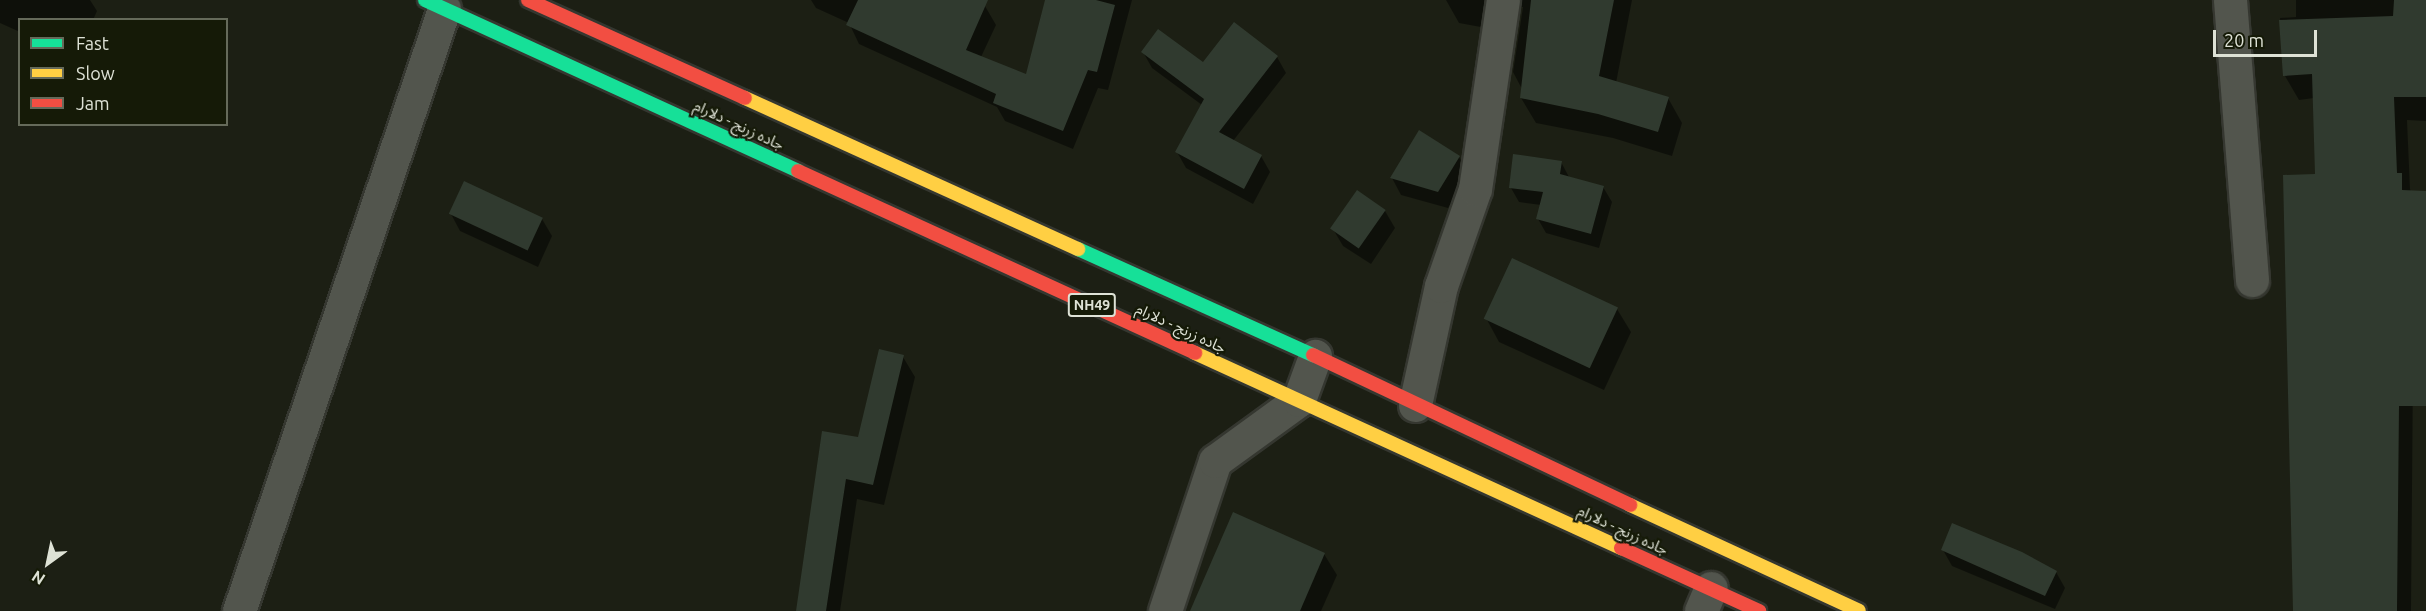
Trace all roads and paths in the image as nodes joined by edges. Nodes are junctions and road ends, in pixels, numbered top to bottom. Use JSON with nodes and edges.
{"nodes":[{"id":1,"x":528,"y":0,"type":"edge"},
{"id":2,"x":1503,"y":0,"type":"edge"},
{"id":3,"x":2230,"y":0,"type":"edge"},
{"id":4,"x":435,"y":4,"type":"edge"},
{"id":5,"x":2252,"y":280,"type":"dead end"},
{"id":6,"x":1315,"y":356,"type":"junction"},
{"id":7,"x":1299,"y":400,"type":"junction"},
{"id":8,"x":1415,"y":405,"type":"junction"},
{"id":9,"x":1706,"y":600,"type":"edge"},
{"id":10,"x":239,"y":611,"type":"edge"},
{"id":11,"x":1165,"y":611,"type":"edge"},
{"id":12,"x":1759,"y":611,"type":"edge"},
{"id":13,"x":1859,"y":611,"type":"edge"}],
"edges":[{"from":1,"to":6,"type":"highway","name":"جاده زرنج - دلارام"},
{"from":2,"to":8,"type":"street"},
{"from":3,"to":5,"type":"street"},
{"from":4,"to":7,"type":"highway","name":"جاده زرنج - دلارام","number":"NH49"},
{"from":4,"to":10,"type":"street"},
{"from":6,"to":7,"type":"street"},
{"from":6,"to":8,"type":"highway","name":"جاده زرنج - دلارام"},
{"from":7,"to":9,"type":"highway","name":"جاده زرنج - دلارام","number":"NH49"},
{"from":7,"to":11,"type":"street"},
{"from":8,"to":13,"type":"highway","name":"جاده زرنج - دلارام"},
{"from":9,"to":12,"type":"highway","name":"جاده زرنج - دلارام","number":"NH49"}]}
